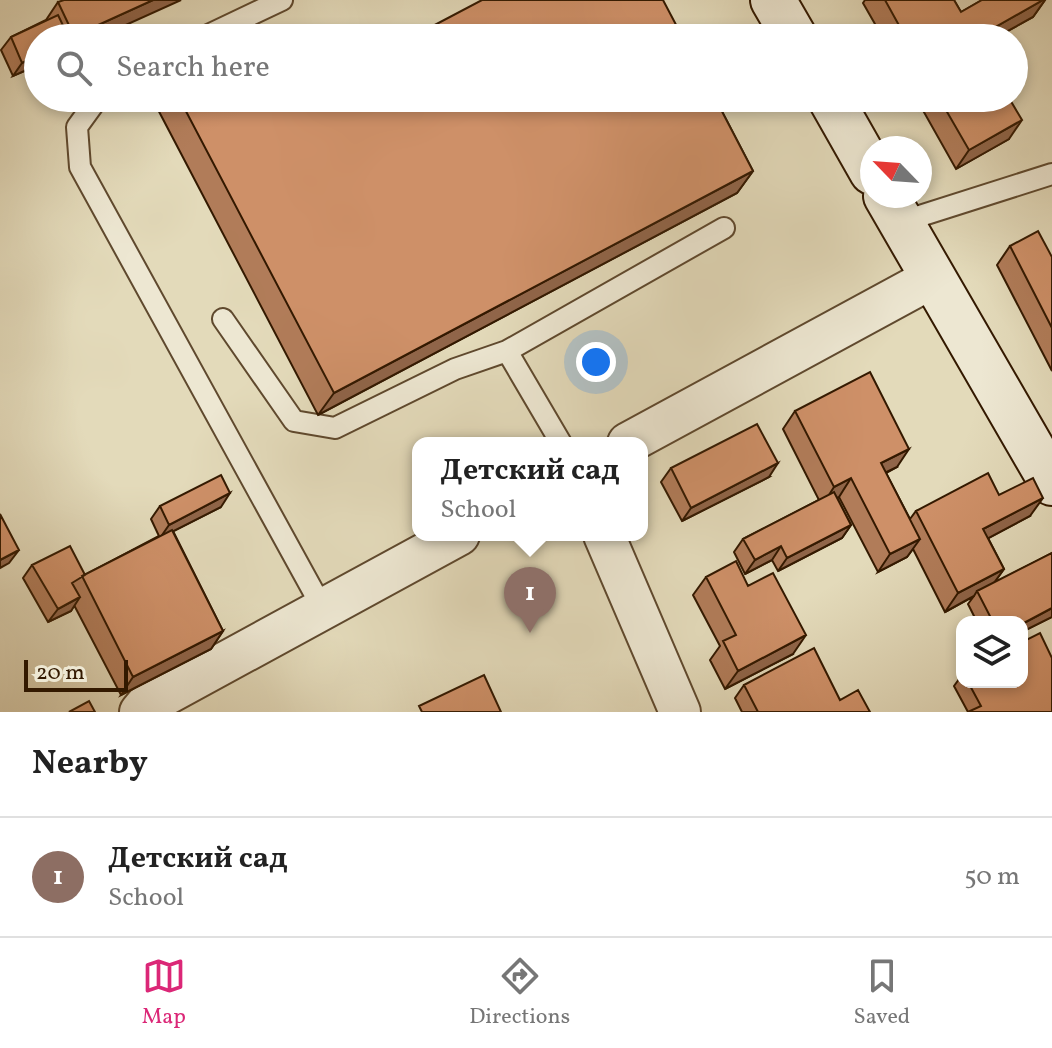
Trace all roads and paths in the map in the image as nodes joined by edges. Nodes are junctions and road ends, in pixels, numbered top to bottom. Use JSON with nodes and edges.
{"nodes":[{"id":1,"x":282,"y":0,"type":"edge"},
{"id":2,"x":773,"y":0,"type":"edge"},
{"id":3,"x":231,"y":24,"type":"edge"},
{"id":4,"x":787,"y":24,"type":"edge"},
{"id":5,"x":88,"y":112,"type":"edge"},
{"id":6,"x":838,"y":112,"type":"edge"},
{"id":7,"x":860,"y":151,"type":"edge"},
{"id":8,"x":1052,"y":174,"type":"edge"},
{"id":9,"x":894,"y":209,"type":"edge"},
{"id":10,"x":724,"y":228,"type":"dead end"},
{"id":11,"x":932,"y":278,"type":"junction"},
{"id":12,"x":223,"y":319,"type":"dead end"},
{"id":13,"x":507,"y":351,"type":"junction"},
{"id":14,"x":557,"y":437,"type":"edge"},
{"id":15,"x":639,"y":437,"type":"edge"},
{"id":16,"x":1052,"y":483,"type":"edge"},
{"id":17,"x":448,"y":541,"type":"edge"},
{"id":18,"x":607,"y":541,"type":"edge"},
{"id":19,"x":323,"y":609,"type":"junction"},
{"id":20,"x":140,"y":712,"type":"edge"},
{"id":21,"x":680,"y":712,"type":"edge"}],
"edges":[{"from":1,"to":3,"type":"lane"},
{"from":2,"to":4,"type":"street"},
{"from":5,"to":19,"type":"lane"},
{"from":6,"to":7,"type":"street"},
{"from":8,"to":9,"type":"lane"},
{"from":9,"to":11,"type":"street"},
{"from":10,"to":13,"type":"lane"},
{"from":11,"to":15,"type":"street"},
{"from":11,"to":16,"type":"street"},
{"from":12,"to":13,"type":"lane"},
{"from":13,"to":14,"type":"lane"},
{"from":17,"to":19,"type":"street"},
{"from":18,"to":21,"type":"street"},
{"from":19,"to":20,"type":"street"}]}
